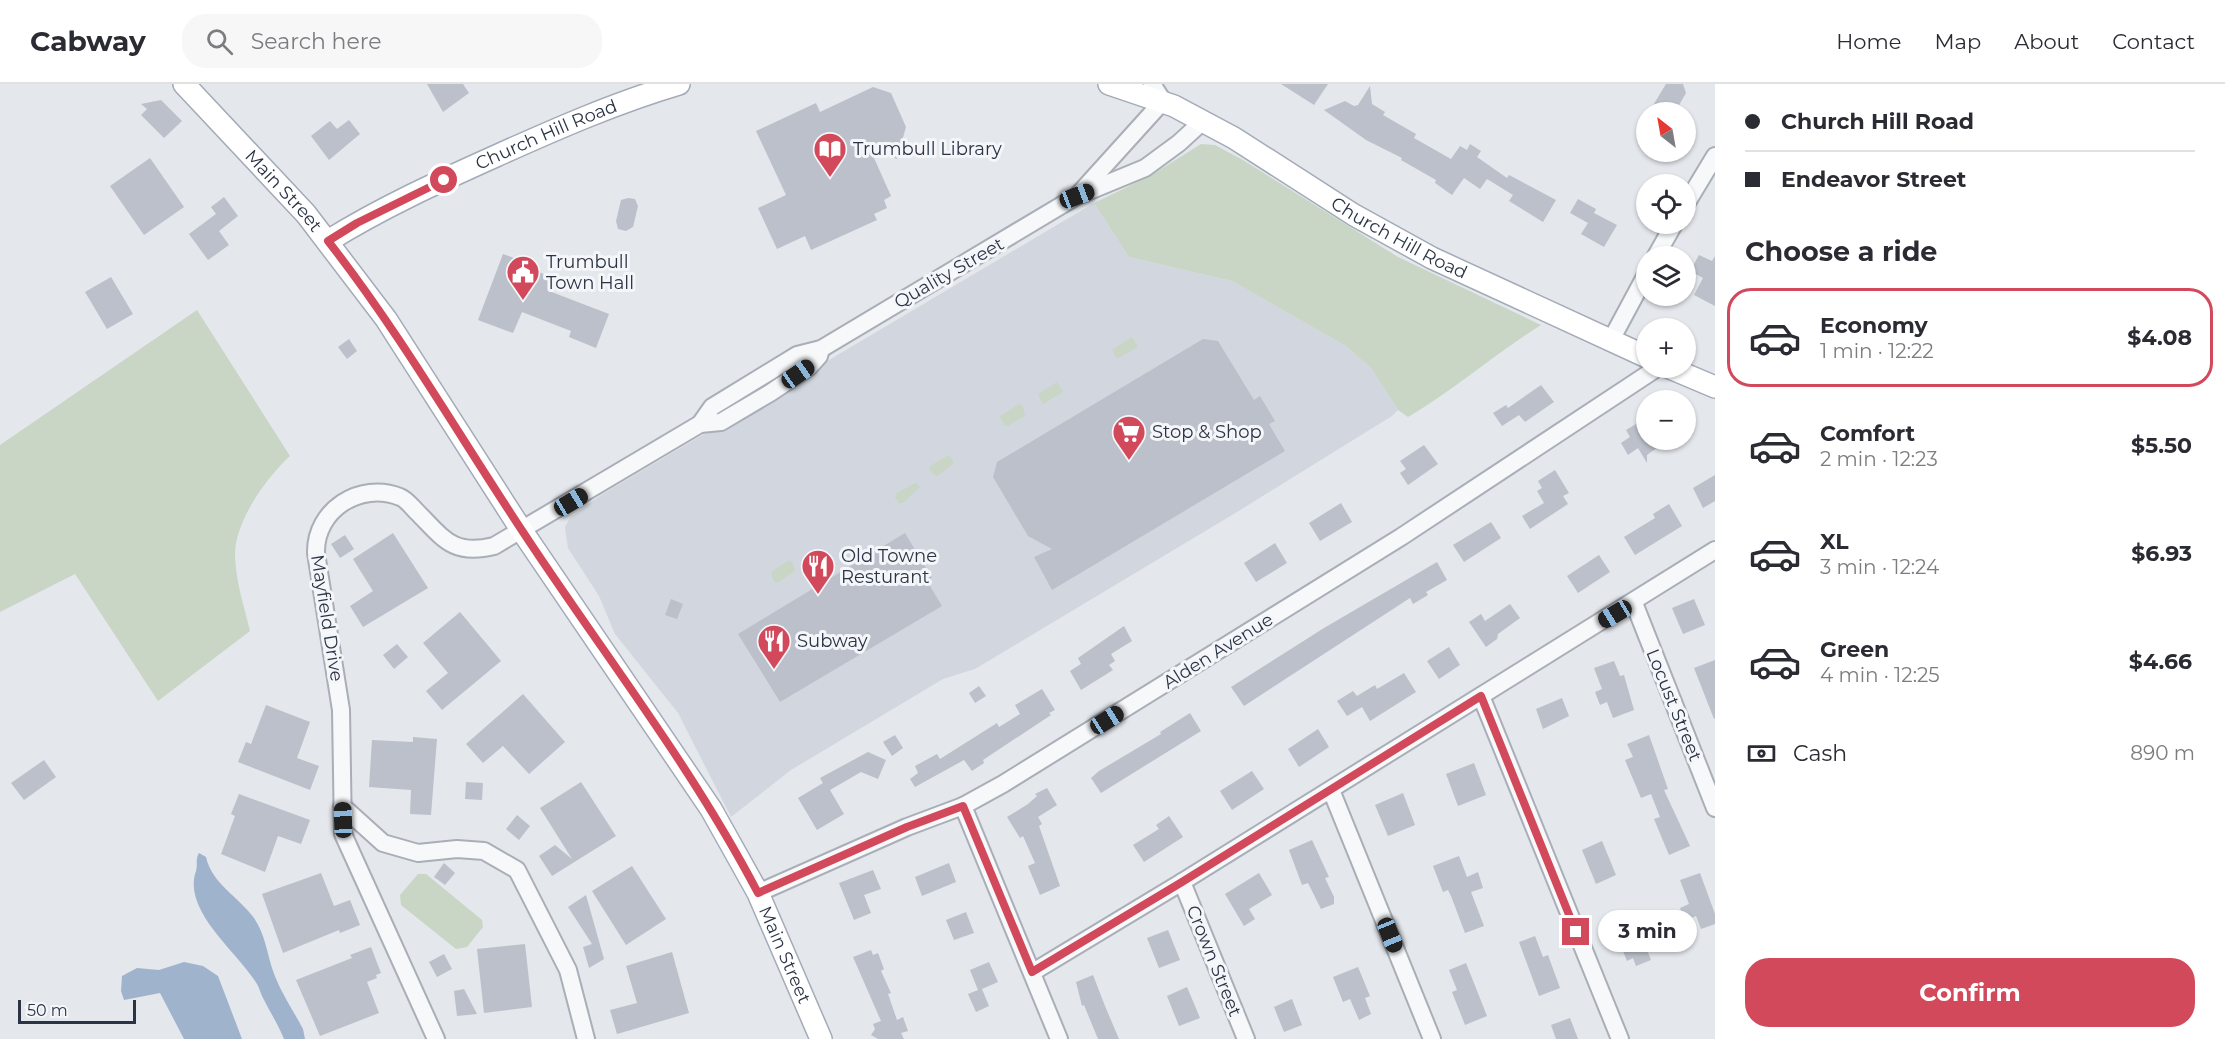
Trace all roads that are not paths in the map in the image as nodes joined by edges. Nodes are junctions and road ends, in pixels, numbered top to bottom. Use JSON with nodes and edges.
{"nodes":[{"id":1,"x":184,"y":84,"type":"edge"},
{"id":2,"x":679,"y":84,"type":"edge"},
{"id":3,"x":1109,"y":84,"type":"edge"},
{"id":4,"x":639,"y":90,"type":"edge"},
{"id":5,"x":1157,"y":92,"type":"edge"},
{"id":6,"x":1203,"y":121,"type":"junction"},
{"id":7,"x":1715,"y":156,"type":"edge"},
{"id":8,"x":1696,"y":187,"type":"edge"},
{"id":9,"x":1077,"y":196,"type":"junction"},
{"id":10,"x":328,"y":241,"type":"junction"},
{"id":11,"x":1636,"y":293,"type":"edge"},
{"id":12,"x":1611,"y":340,"type":"junction"},
{"id":13,"x":821,"y":349,"type":"junction"},
{"id":14,"x":1636,"y":352,"type":"edge"},
{"id":15,"x":761,"y":378,"type":"junction"},
{"id":16,"x":1642,"y":378,"type":"edge"},
{"id":17,"x":1694,"y":378,"type":"edge"},
{"id":18,"x":1715,"y":387,"type":"edge"},
{"id":19,"x":770,"y":393,"type":"junction"},
{"id":20,"x":700,"y":424,"type":"junction"},
{"id":21,"x":522,"y":531,"type":"junction"},
{"id":22,"x":1715,"y":550,"type":"edge"},
{"id":23,"x":1634,"y":603,"type":"junction"},
{"id":24,"x":1481,"y":696,"type":"junction"},
{"id":25,"x":1331,"y":790,"type":"junction"},
{"id":26,"x":342,"y":806,"type":"junction"},
{"id":27,"x":963,"y":806,"type":"junction"},
{"id":28,"x":1715,"y":808,"type":"edge"},
{"id":29,"x":1182,"y":882,"type":"junction"},
{"id":30,"x":758,"y":893,"type":"junction"},
{"id":31,"x":1032,"y":972,"type":"junction"},
{"id":32,"x":436,"y":1039,"type":"edge"},
{"id":33,"x":586,"y":1039,"type":"edge"},
{"id":34,"x":821,"y":1039,"type":"edge"},
{"id":35,"x":1059,"y":1039,"type":"edge"},
{"id":36,"x":1246,"y":1039,"type":"edge"},
{"id":37,"x":1432,"y":1039,"type":"edge"},
{"id":38,"x":1620,"y":1039,"type":"edge"}],
"edges":[{"from":1,"to":10,"type":"main road","name":"Main Street"},
{"from":2,"to":4,"type":"main road","name":"Church Hill Road"},
{"from":3,"to":5,"type":"main road","name":"Church Hill Road"},
{"from":4,"to":10,"type":"main road","name":"Church Hill Road"},
{"from":5,"to":6,"type":"main road","name":"Church Hill Road"},
{"from":5,"to":9,"type":"street","name":"Quality Street"},
{"from":6,"to":9,"type":"street","name":"Quality Street"},
{"from":6,"to":12,"type":"main road","name":"Church Hill Road"},
{"from":7,"to":8,"type":"street"},
{"from":9,"to":13,"type":"street","name":"Quality Street"},
{"from":10,"to":21,"type":"main road","name":"Main Street"},
{"from":11,"to":12,"type":"street"},
{"from":12,"to":14,"type":"main road","name":"Church Hill Road"},
{"from":13,"to":15,"type":"street","name":"Quality Street"},
{"from":13,"to":19,"type":"street","name":"Quality Street"},
{"from":15,"to":19,"type":"street"},
{"from":15,"to":20,"type":"street","name":"Quality Street"},
{"from":16,"to":27,"type":"street","name":"Alden Avenue"},
{"from":17,"to":18,"type":"main road"},
{"from":19,"to":20,"type":"street","name":"Quality Street"},
{"from":20,"to":21,"type":"street","name":"Quality Street"},
{"from":21,"to":26,"type":"street","name":"Mayfield Drive"},
{"from":21,"to":30,"type":"main road","name":"Main Street"},
{"from":22,"to":23,"type":"street"},
{"from":23,"to":24,"type":"street"},
{"from":23,"to":28,"type":"street","name":"Locust Street"},
{"from":24,"to":25,"type":"street"},
{"from":24,"to":38,"type":"street"},
{"from":25,"to":29,"type":"street"},
{"from":25,"to":37,"type":"street"},
{"from":26,"to":32,"type":"street","name":"Mayfield Drive"},
{"from":26,"to":33,"type":"street"},
{"from":27,"to":30,"type":"street","name":"Alden Avenue"},
{"from":27,"to":31,"type":"street"},
{"from":29,"to":31,"type":"street"},
{"from":29,"to":36,"type":"street","name":"Crown Street"},
{"from":30,"to":34,"type":"main road","name":"Main Street"},
{"from":31,"to":35,"type":"street"}]}
